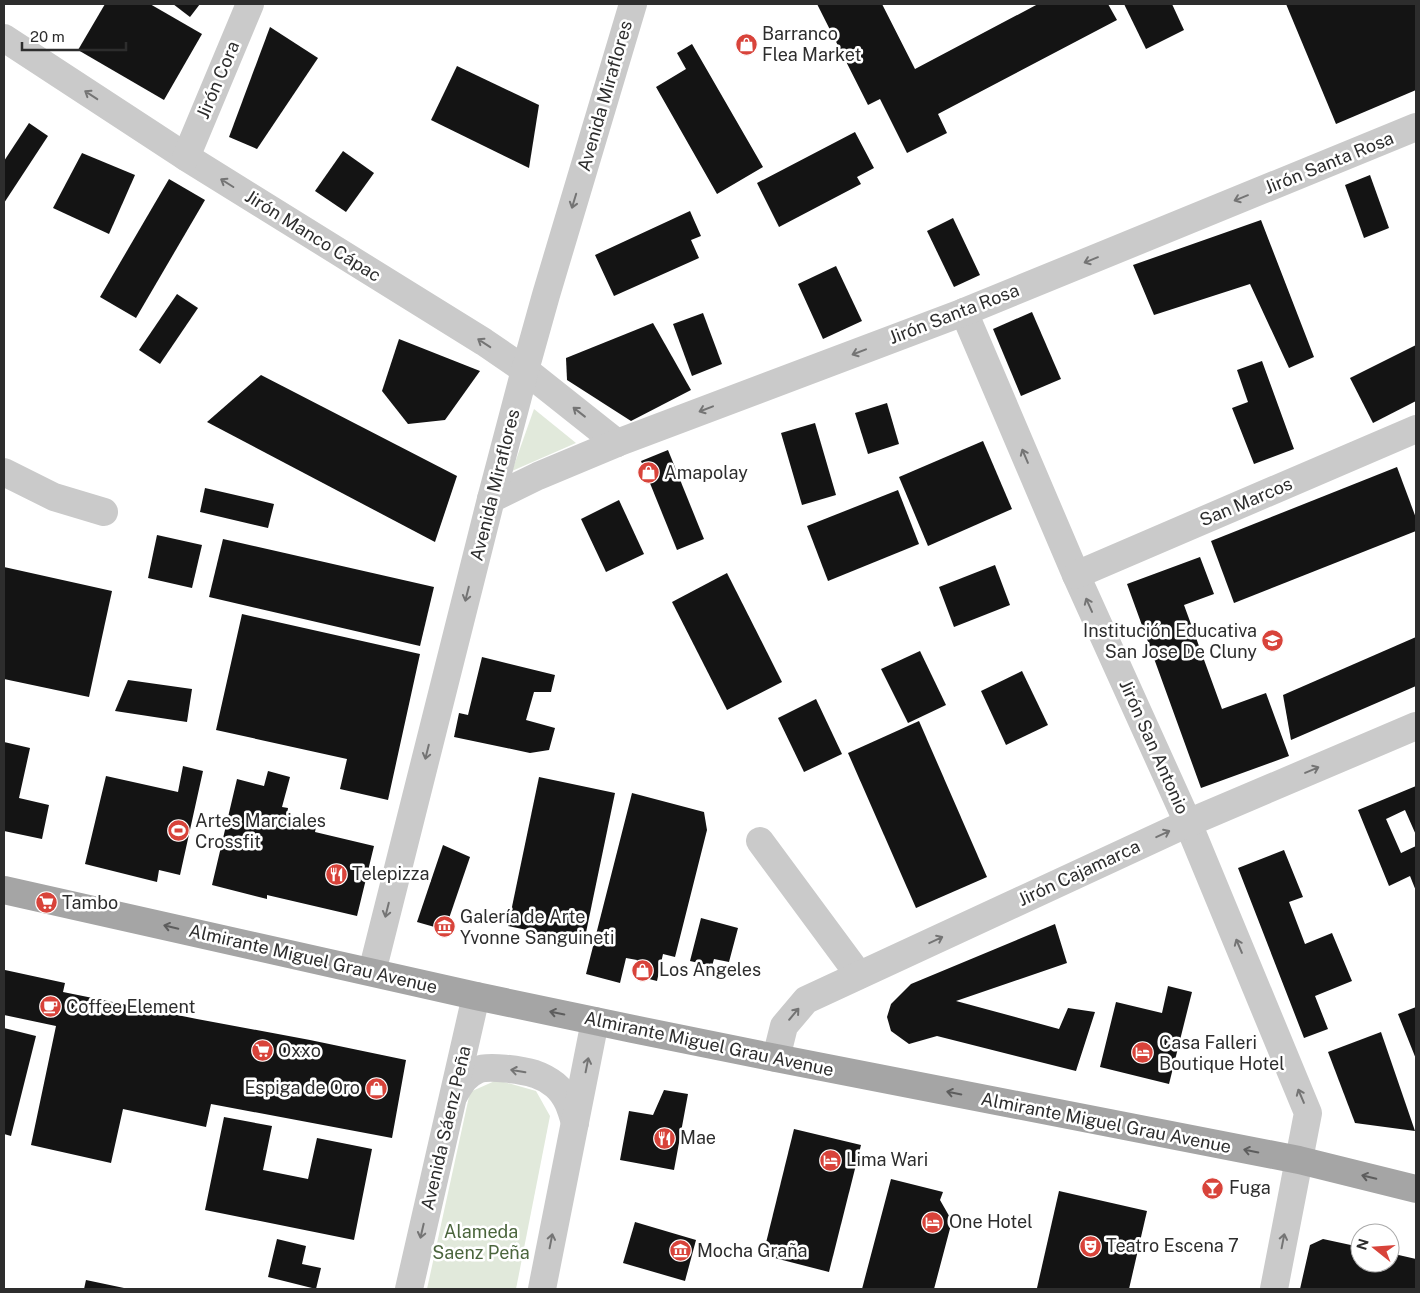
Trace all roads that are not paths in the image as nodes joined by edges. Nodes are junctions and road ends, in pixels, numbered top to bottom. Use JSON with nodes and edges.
{"nodes":[{"id":1,"x":250,"y":4,"type":"edge"},
{"id":2,"x":633,"y":4,"type":"edge"},
{"id":3,"x":4,"y":38,"type":"edge"},
{"id":4,"x":1416,"y":127,"type":"edge"},
{"id":5,"x":186,"y":157,"type":"junction"},
{"id":6,"x":964,"y":312,"type":"junction"},
{"id":7,"x":524,"y":370,"type":"junction"},
{"id":8,"x":1416,"y":429,"type":"edge"},
{"id":9,"x":617,"y":443,"type":"junction"},
{"id":10,"x":4,"y":472,"type":"edge"},
{"id":11,"x":491,"y":499,"type":"junction"},
{"id":12,"x":104,"y":512,"type":"dead end"},
{"id":13,"x":1076,"y":575,"type":"junction"},
{"id":14,"x":1416,"y":726,"type":"edge"},
{"id":15,"x":1188,"y":823,"type":"junction"},
{"id":16,"x":760,"y":841,"type":"dead end"},
{"id":17,"x":4,"y":890,"type":"edge"},
{"id":18,"x":372,"y":972,"type":"junction"},
{"id":19,"x":859,"y":976,"type":"junction"},
{"id":20,"x":476,"y":996,"type":"junction"},
{"id":21,"x":595,"y":1021,"type":"junction"},
{"id":22,"x":776,"y":1058,"type":"junction"},
{"id":23,"x":452,"y":1098,"type":"junction"},
{"id":24,"x":575,"y":1123,"type":"junction"},
{"id":25,"x":1299,"y":1160,"type":"junction"},
{"id":26,"x":1416,"y":1189,"type":"edge"},
{"id":27,"x":409,"y":1289,"type":"edge"},
{"id":28,"x":542,"y":1289,"type":"edge"},
{"id":29,"x":1274,"y":1289,"type":"edge"}],
"edges":[{"from":1,"to":5,"type":"street","name":"Jirón Cora"},
{"from":2,"to":7,"type":"street","name":"Avenida Miraflores","one_way":true},
{"from":5,"to":3,"type":"street","name":"Jirón Manco Cápac","one_way":true},
{"from":4,"to":6,"type":"street","name":"Jirón Santa Rosa","one_way":true},
{"from":7,"to":5,"type":"street","name":"Jirón Manco Cápac","one_way":true},
{"from":6,"to":9,"type":"street","name":"Jirón Santa Rosa","one_way":true},
{"from":13,"to":6,"type":"street","name":"Jirón San Antonio","one_way":true},
{"from":9,"to":7,"type":"street","name":"Jirón Manco Cápac","one_way":true},
{"from":7,"to":11,"type":"street","name":"Avenida Miraflores"},
{"from":8,"to":13,"type":"street","name":"San Marcos"},
{"from":9,"to":11,"type":"street","name":"Jirón Santa Rosa"},
{"from":10,"to":12,"type":"street"},
{"from":11,"to":18,"type":"street","name":"Avenida Miraflores","one_way":true},
{"from":15,"to":13,"type":"street","name":"Jirón San Antonio","one_way":true},
{"from":15,"to":14,"type":"street","name":"Jirón Cajamarca","one_way":true},
{"from":19,"to":15,"type":"street","name":"Jirón Cajamarca","one_way":true},
{"from":25,"to":15,"type":"street","name":"Jirón San Antonio","one_way":true},
{"from":16,"to":19,"type":"street"},
{"from":18,"to":17,"type":"main road","name":"Almirante Miguel Grau Avenue","one_way":true},
{"from":18,"to":20,"type":"main road","name":"Almirante Miguel Grau Avenue"},
{"from":22,"to":19,"type":"street","name":"Jirón Cajamarca","one_way":true},
{"from":21,"to":20,"type":"main road","name":"Almirante Miguel Grau Avenue","one_way":true},
{"from":20,"to":23,"type":"street","name":"Avenida Sáenz Peña"},
{"from":21,"to":22,"type":"main road","name":"Almirante Miguel Grau Avenue"},
{"from":24,"to":21,"type":"street","one_way":true},
{"from":25,"to":22,"type":"main road","name":"Almirante Miguel Grau Avenue","one_way":true},
{"from":24,"to":23,"type":"street","one_way":true},
{"from":23,"to":27,"type":"street","name":"Avenida Sáenz Peña","one_way":true},
{"from":28,"to":24,"type":"street","one_way":true},
{"from":26,"to":25,"type":"main road","name":"Almirante Miguel Grau Avenue","one_way":true},
{"from":29,"to":25,"type":"street","name":"Jirón San Antonio","one_way":true}]}
